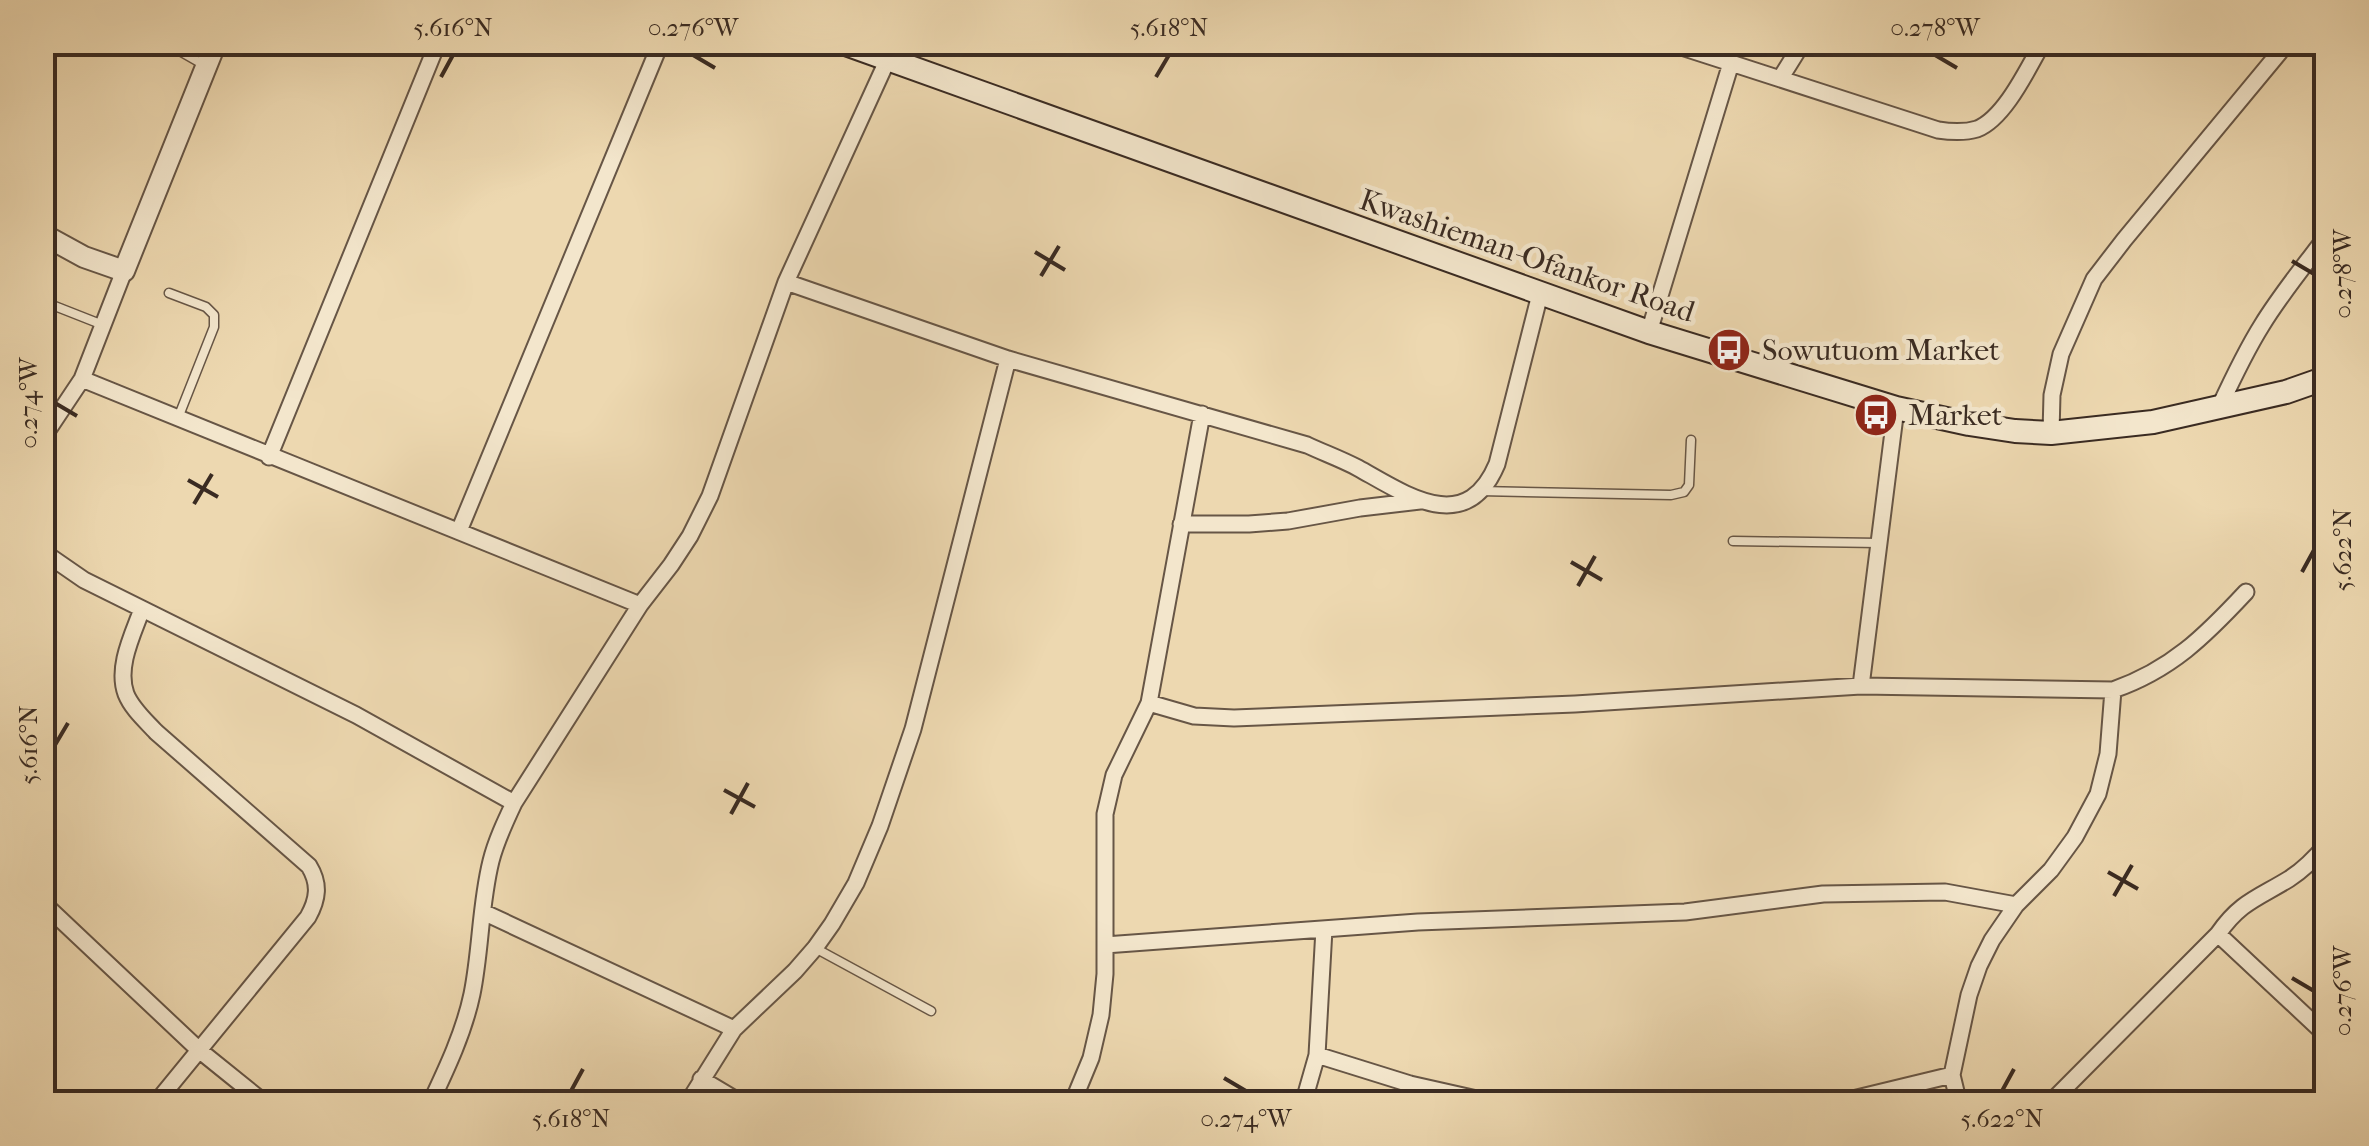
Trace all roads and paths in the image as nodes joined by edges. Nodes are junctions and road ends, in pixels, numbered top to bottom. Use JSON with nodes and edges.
{"nodes":[{"id":1,"x":164,"y":42,"type":"edge"},
{"id":2,"x":216,"y":42,"type":"edge"},
{"id":3,"x":438,"y":42,"type":"edge"},
{"id":4,"x":661,"y":42,"type":"edge"},
{"id":5,"x":840,"y":42,"type":"edge"},
{"id":6,"x":1666,"y":42,"type":"edge"},
{"id":7,"x":1803,"y":42,"type":"edge"},
{"id":8,"x":2043,"y":42,"type":"edge"},
{"id":9,"x":2288,"y":42,"type":"edge"},
{"id":10,"x":887,"y":61,"type":"junction"},
{"id":11,"x":1730,"y":63,"type":"junction"},
{"id":12,"x":206,"y":66,"type":"junction"},
{"id":13,"x":1780,"y":78,"type":"junction"},
{"id":14,"x":42,"y":234,"type":"edge"},
{"id":15,"x":2326,"y":237,"type":"edge"},
{"id":16,"x":124,"y":270,"type":"junction"},
{"id":17,"x":786,"y":282,"type":"junction"},
{"id":18,"x":170,"y":293,"type":"dead end"},
{"id":19,"x":1540,"y":294,"type":"junction"},
{"id":20,"x":42,"y":301,"type":"edge"},
{"id":21,"x":103,"y":326,"type":"junction"},
{"id":22,"x":1650,"y":332,"type":"junction"},
{"id":23,"x":1008,"y":359,"type":"junction"},
{"id":24,"x":2326,"y":378,"type":"edge"},
{"id":25,"x":82,"y":379,"type":"junction"},
{"id":26,"x":1896,"y":408,"type":"junction"},
{"id":27,"x":2219,"y":408,"type":"junction"},
{"id":28,"x":1202,"y":414,"type":"junction"},
{"id":29,"x":178,"y":418,"type":"junction"},
{"id":30,"x":2051,"y":433,"type":"junction"},
{"id":31,"x":42,"y":438,"type":"edge"},
{"id":32,"x":1691,"y":440,"type":"dead end"},
{"id":33,"x":270,"y":456,"type":"junction"},
{"id":34,"x":1480,"y":491,"type":"junction"},
{"id":35,"x":1420,"y":501,"type":"junction"},
{"id":36,"x":1181,"y":524,"type":"junction"},
{"id":37,"x":459,"y":531,"type":"junction"},
{"id":38,"x":1734,"y":541,"type":"dead end"},
{"id":39,"x":1879,"y":543,"type":"junction"},
{"id":40,"x":48,"y":556,"type":"edge"},
{"id":41,"x":2246,"y":592,"type":"dead end"},
{"id":42,"x":42,"y":594,"type":"edge"},
{"id":43,"x":640,"y":605,"type":"junction"},
{"id":44,"x":142,"y":609,"type":"junction"},
{"id":45,"x":1861,"y":686,"type":"junction"},
{"id":46,"x":2112,"y":690,"type":"junction"},
{"id":47,"x":1149,"y":702,"type":"junction"},
{"id":48,"x":514,"y":803,"type":"junction"},
{"id":49,"x":2326,"y":845,"type":"edge"},
{"id":50,"x":42,"y":902,"type":"edge"},
{"id":51,"x":2016,"y":905,"type":"junction"},
{"id":52,"x":482,"y":912,"type":"junction"},
{"id":53,"x":1324,"y":929,"type":"junction"},
{"id":54,"x":2218,"y":934,"type":"junction"},
{"id":55,"x":1105,"y":945,"type":"junction"},
{"id":56,"x":815,"y":948,"type":"junction"},
{"id":57,"x":932,"y":1011,"type":"dead end"},
{"id":58,"x":734,"y":1029,"type":"junction"},
{"id":59,"x":2326,"y":1035,"type":"edge"},
{"id":60,"x":199,"y":1050,"type":"junction"},
{"id":61,"x":1317,"y":1055,"type":"junction"},
{"id":62,"x":1952,"y":1074,"type":"junction"},
{"id":63,"x":701,"y":1079,"type":"junction"},
{"id":64,"x":155,"y":1104,"type":"edge"},
{"id":65,"x":266,"y":1104,"type":"edge"},
{"id":66,"x":430,"y":1104,"type":"edge"},
{"id":67,"x":686,"y":1104,"type":"edge"},
{"id":68,"x":742,"y":1104,"type":"edge"},
{"id":69,"x":1072,"y":1104,"type":"edge"},
{"id":70,"x":1304,"y":1104,"type":"edge"},
{"id":71,"x":1499,"y":1104,"type":"edge"},
{"id":72,"x":1832,"y":1104,"type":"edge"},
{"id":73,"x":1959,"y":1104,"type":"edge"},
{"id":74,"x":2049,"y":1104,"type":"edge"}],
"edges":[{"from":1,"to":12,"type":"lane"},
{"from":2,"to":12,"type":"street"},
{"from":3,"to":33,"type":"street"},
{"from":4,"to":37,"type":"street"},
{"from":5,"to":10,"type":"main road","name":"Kwashieman-Ofankor Road"},
{"from":6,"to":11,"type":"street"},
{"from":7,"to":13,"type":"street"},
{"from":8,"to":13,"type":"street"},
{"from":9,"to":30,"type":"street"},
{"from":10,"to":17,"type":"street"},
{"from":10,"to":19,"type":"main road","name":"Kwashieman-Ofankor Road"},
{"from":11,"to":13,"type":"street"},
{"from":11,"to":22,"type":"street"},
{"from":12,"to":16,"type":"street"},
{"from":14,"to":16,"type":"street"},
{"from":15,"to":27,"type":"street"},
{"from":16,"to":21,"type":"street"},
{"from":17,"to":23,"type":"street"},
{"from":17,"to":43,"type":"street"},
{"from":18,"to":29,"type":"lane"},
{"from":19,"to":22,"type":"main road","name":"Kwashieman-Ofankor Road"},
{"from":19,"to":34,"type":"street"},
{"from":20,"to":21,"type":"lane"},
{"from":21,"to":25,"type":"street"},
{"from":22,"to":26,"type":"main road","name":"Kwashieman-Ofankor Road"},
{"from":23,"to":28,"type":"street"},
{"from":23,"to":56,"type":"street"},
{"from":24,"to":27,"type":"main road","name":"Kwashieman-Ofankor Road"},
{"from":25,"to":29,"type":"street"},
{"from":25,"to":31,"type":"street"},
{"from":26,"to":30,"type":"main road","name":"Kwashieman-Ofankor Road"},
{"from":26,"to":39,"type":"street"},
{"from":27,"to":30,"type":"main road","name":"Kwashieman-Ofankor Road"},
{"from":28,"to":35,"type":"street"},
{"from":28,"to":36,"type":"street"},
{"from":29,"to":33,"type":"street"},
{"from":32,"to":34,"type":"lane"},
{"from":33,"to":37,"type":"street"},
{"from":34,"to":35,"type":"street"},
{"from":35,"to":36,"type":"street"},
{"from":36,"to":47,"type":"street"},
{"from":37,"to":43,"type":"street"},
{"from":38,"to":39,"type":"lane"},
{"from":39,"to":45,"type":"street"},
{"from":40,"to":42,"type":"lane"},
{"from":40,"to":44,"type":"street"},
{"from":41,"to":46,"type":"street"},
{"from":43,"to":48,"type":"street"},
{"from":44,"to":48,"type":"street"},
{"from":44,"to":60,"type":"street"},
{"from":45,"to":46,"type":"street"},
{"from":45,"to":47,"type":"street"},
{"from":46,"to":51,"type":"street"},
{"from":47,"to":55,"type":"street"},
{"from":48,"to":52,"type":"street"},
{"from":49,"to":54,"type":"street"},
{"from":50,"to":60,"type":"street"},
{"from":51,"to":53,"type":"street"},
{"from":51,"to":62,"type":"street"},
{"from":52,"to":58,"type":"street"},
{"from":52,"to":66,"type":"street"},
{"from":53,"to":55,"type":"street"},
{"from":53,"to":61,"type":"street"},
{"from":54,"to":59,"type":"street"},
{"from":54,"to":74,"type":"street"},
{"from":55,"to":69,"type":"street"},
{"from":56,"to":57,"type":"lane"},
{"from":56,"to":58,"type":"street"},
{"from":58,"to":63,"type":"street"},
{"from":60,"to":64,"type":"street"},
{"from":60,"to":65,"type":"street"},
{"from":61,"to":70,"type":"street"},
{"from":61,"to":71,"type":"street"},
{"from":62,"to":72,"type":"street"},
{"from":62,"to":73,"type":"street"},
{"from":63,"to":67,"type":"street"},
{"from":63,"to":68,"type":"street"}]}
